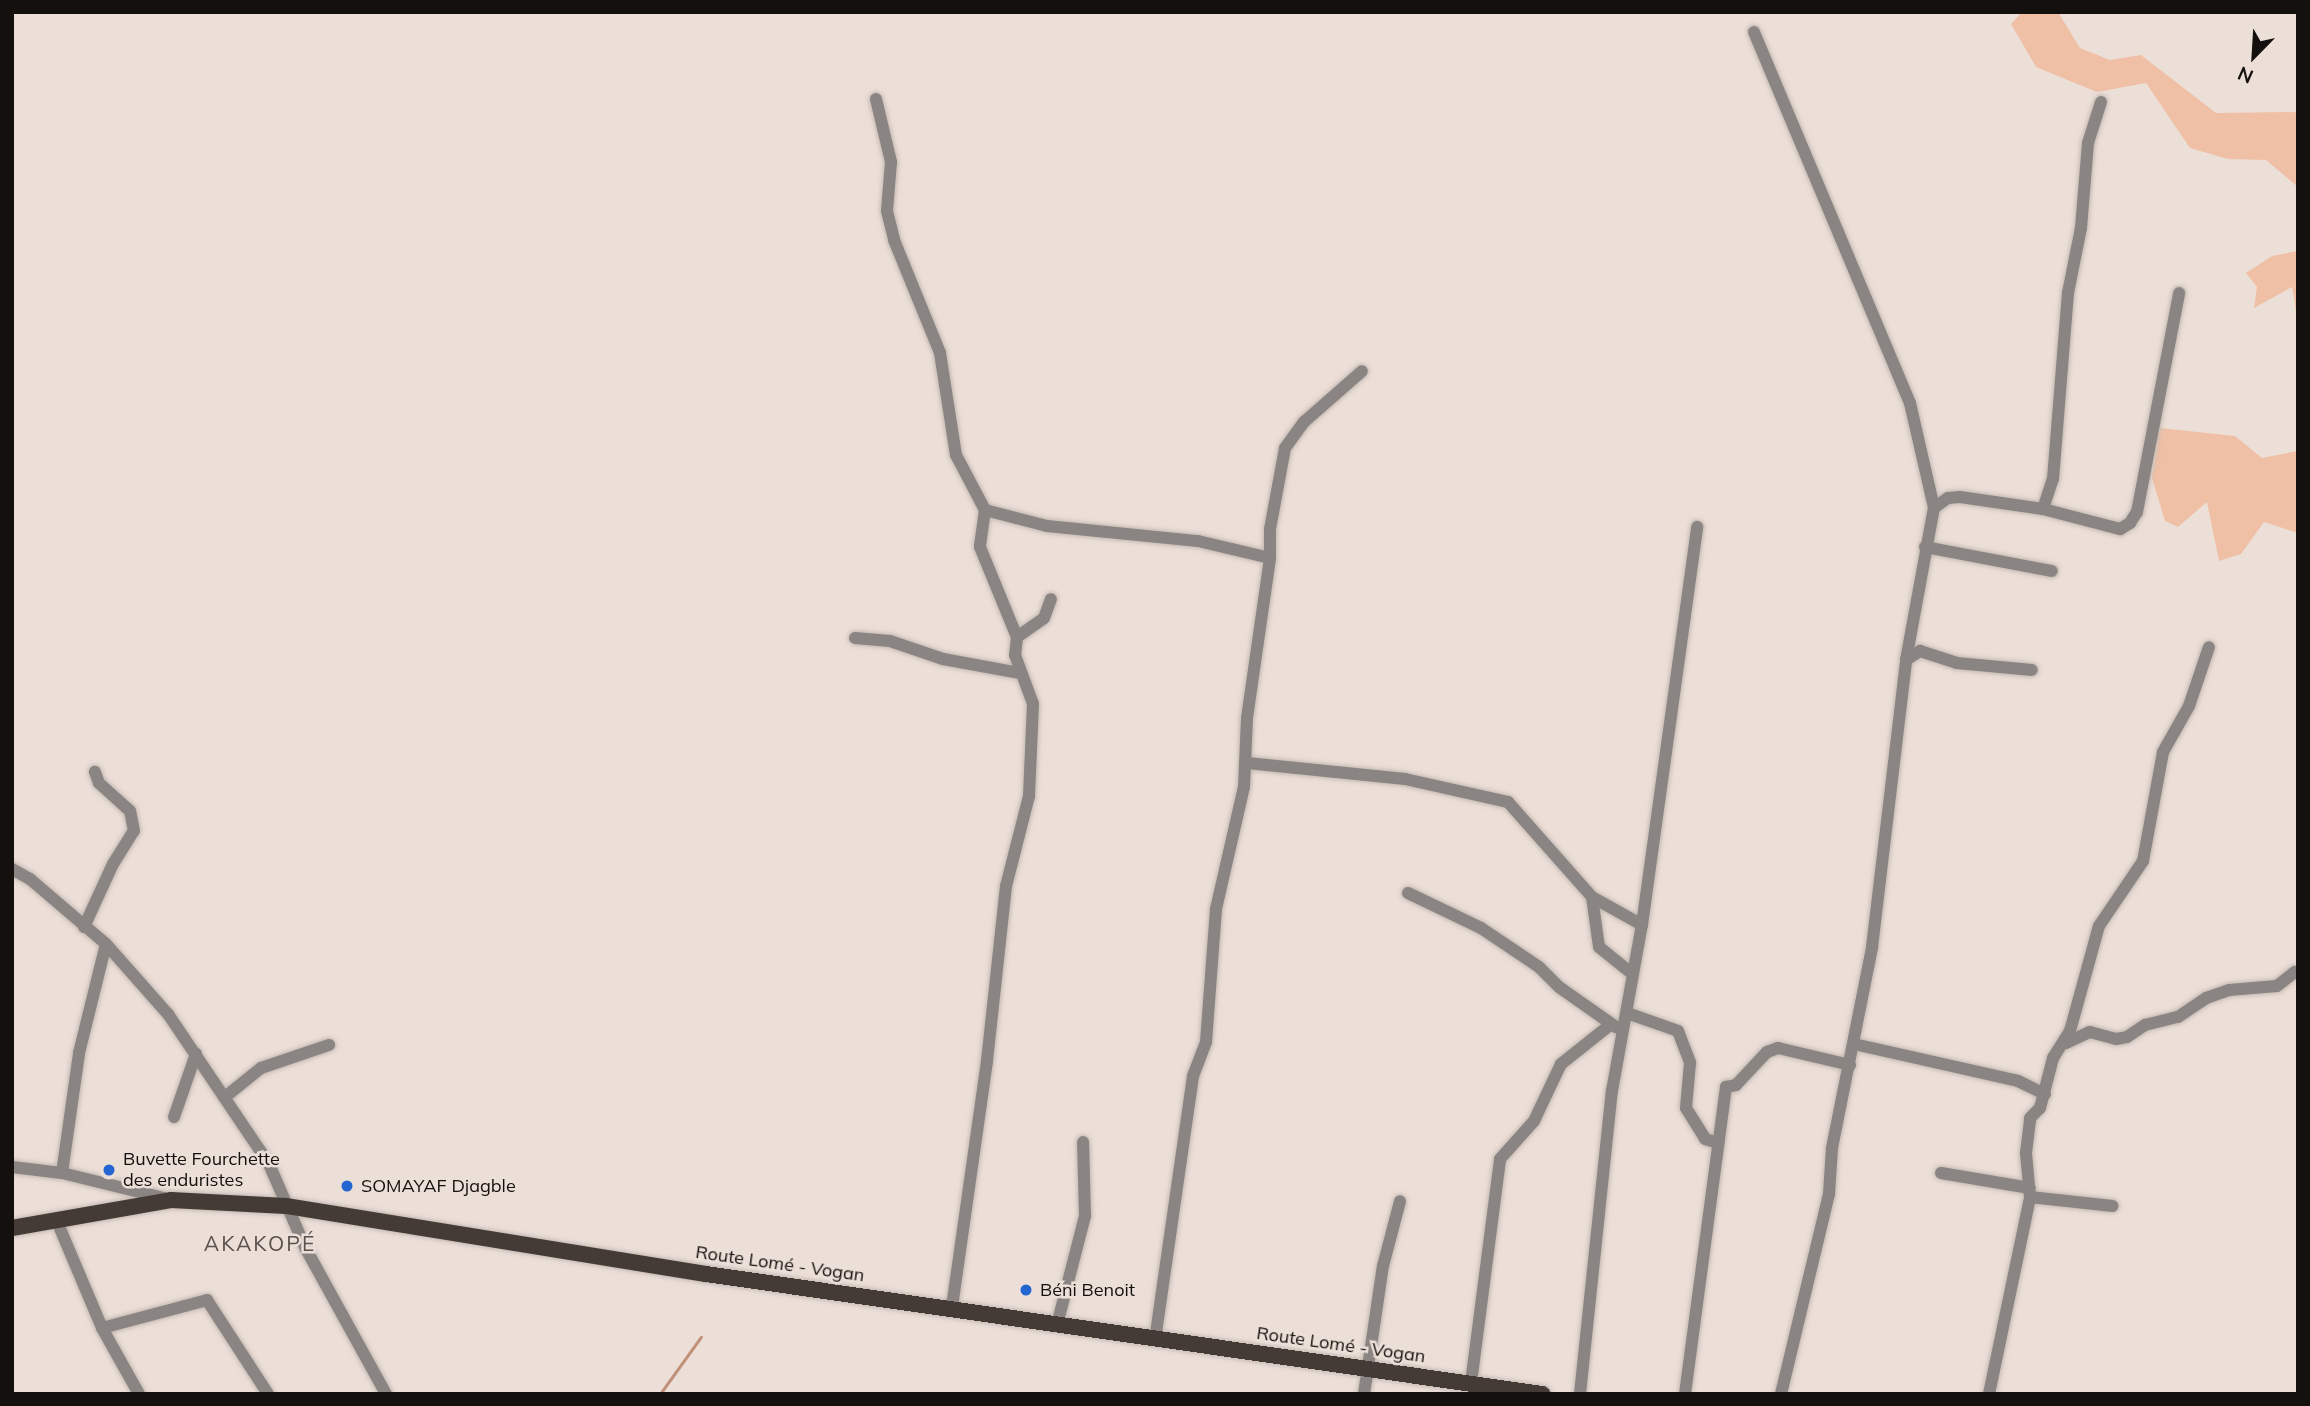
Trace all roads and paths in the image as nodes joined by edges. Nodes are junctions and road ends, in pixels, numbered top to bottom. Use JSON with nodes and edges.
{"nodes":[{"id":1,"x":1754,"y":32,"type":"dead end"},
{"id":2,"x":876,"y":99,"type":"dead end"},
{"id":3,"x":2101,"y":102,"type":"dead end"},
{"id":4,"x":2179,"y":293,"type":"dead end"},
{"id":5,"x":1362,"y":371,"type":"dead end"},
{"id":6,"x":1934,"y":508,"type":"junction"},
{"id":7,"x":2043,"y":509,"type":"junction"},
{"id":8,"x":985,"y":510,"type":"junction"},
{"id":9,"x":1697,"y":527,"type":"dead end"},
{"id":10,"x":1925,"y":547,"type":"junction"},
{"id":11,"x":1270,"y":558,"type":"junction"},
{"id":12,"x":2052,"y":571,"type":"dead end"},
{"id":13,"x":1051,"y":599,"type":"dead end"},
{"id":14,"x":1017,"y":637,"type":"junction"},
{"id":15,"x":855,"y":638,"type":"dead end"},
{"id":16,"x":2209,"y":647,"type":"dead end"},
{"id":17,"x":1906,"y":660,"type":"junction"},
{"id":18,"x":2032,"y":670,"type":"dead end"},
{"id":19,"x":1019,"y":673,"type":"junction"},
{"id":20,"x":1247,"y":762,"type":"junction"},
{"id":21,"x":95,"y":772,"type":"dead end"},
{"id":22,"x":12,"y":869,"type":"edge"},
{"id":23,"x":1408,"y":893,"type":"dead end"},
{"id":24,"x":1592,"y":897,"type":"junction"},
{"id":25,"x":1642,"y":925,"type":"junction"},
{"id":26,"x":84,"y":927,"type":"junction"},
{"id":27,"x":106,"y":944,"type":"junction"},
{"id":28,"x":1630,"y":972,"type":"junction"},
{"id":29,"x":2295,"y":972,"type":"dead end"},
{"id":30,"x":1627,"y":1013,"type":"junction"},
{"id":31,"x":1610,"y":1025,"type":"junction"},
{"id":32,"x":1623,"y":1029,"type":"junction"},
{"id":33,"x":1854,"y":1044,"type":"junction"},
{"id":34,"x":329,"y":1045,"type":"dead end"},
{"id":35,"x":2062,"y":1045,"type":"junction"},
{"id":36,"x":196,"y":1054,"type":"junction"},
{"id":37,"x":1850,"y":1065,"type":"junction"},
{"id":38,"x":2045,"y":1094,"type":"junction"},
{"id":39,"x":225,"y":1097,"type":"junction"},
{"id":40,"x":174,"y":1117,"type":"dead end"},
{"id":41,"x":1083,"y":1142,"type":"dead end"},
{"id":42,"x":1718,"y":1143,"type":"junction"},
{"id":43,"x":12,"y":1167,"type":"edge"},
{"id":44,"x":1941,"y":1172,"type":"dead end"},
{"id":45,"x":62,"y":1173,"type":"junction"},
{"id":46,"x":2030,"y":1193,"type":"junction"},
{"id":47,"x":171,"y":1200,"type":"junction"},
{"id":48,"x":1400,"y":1201,"type":"dead end"},
{"id":49,"x":286,"y":1206,"type":"junction"},
{"id":50,"x":2113,"y":1206,"type":"dead end"},
{"id":51,"x":55,"y":1219,"type":"junction"},
{"id":52,"x":12,"y":1228,"type":"edge"},
{"id":53,"x":952,"y":1308,"type":"junction"},
{"id":54,"x":1057,"y":1325,"type":"junction"},
{"id":55,"x":102,"y":1328,"type":"junction"},
{"id":56,"x":1155,"y":1340,"type":"junction"},
{"id":57,"x":1369,"y":1367,"type":"junction"},
{"id":58,"x":1471,"y":1383,"type":"junction"},
{"id":59,"x":139,"y":1394,"type":"edge"},
{"id":60,"x":268,"y":1394,"type":"edge"},
{"id":61,"x":386,"y":1394,"type":"edge"},
{"id":62,"x":1364,"y":1394,"type":"edge"},
{"id":63,"x":1542,"y":1394,"type":"edge"},
{"id":64,"x":1580,"y":1394,"type":"edge"},
{"id":65,"x":1685,"y":1394,"type":"edge"},
{"id":66,"x":1781,"y":1394,"type":"edge"},
{"id":67,"x":1989,"y":1394,"type":"edge"}],
"edges":[{"from":1,"to":6,"type":"street"},
{"from":2,"to":8,"type":"street"},
{"from":3,"to":7,"type":"street"},
{"from":4,"to":7,"type":"street"},
{"from":5,"to":11,"type":"street"},
{"from":6,"to":7,"type":"street"},
{"from":6,"to":10,"type":"street"},
{"from":8,"to":11,"type":"street"},
{"from":8,"to":14,"type":"street"},
{"from":9,"to":25,"type":"street"},
{"from":10,"to":12,"type":"street"},
{"from":10,"to":17,"type":"street"},
{"from":11,"to":20,"type":"street"},
{"from":13,"to":14,"type":"street"},
{"from":14,"to":19,"type":"street"},
{"from":15,"to":19,"type":"street"},
{"from":16,"to":35,"type":"street"},
{"from":17,"to":18,"type":"street"},
{"from":17,"to":33,"type":"street"},
{"from":19,"to":53,"type":"street"},
{"from":20,"to":24,"type":"street"},
{"from":20,"to":56,"type":"street"},
{"from":21,"to":26,"type":"street"},
{"from":22,"to":26,"type":"street"},
{"from":23,"to":31,"type":"street"},
{"from":24,"to":25,"type":"street"},
{"from":24,"to":28,"type":"street"},
{"from":25,"to":28,"type":"street"},
{"from":26,"to":27,"type":"street"},
{"from":27,"to":36,"type":"street"},
{"from":27,"to":45,"type":"street"},
{"from":28,"to":30,"type":"street"},
{"from":29,"to":35,"type":"street"},
{"from":30,"to":32,"type":"street"},
{"from":30,"to":42,"type":"street"},
{"from":31,"to":32,"type":"street"},
{"from":31,"to":58,"type":"street"},
{"from":32,"to":64,"type":"street"},
{"from":33,"to":37,"type":"street"},
{"from":33,"to":38,"type":"street"},
{"from":34,"to":39,"type":"street"},
{"from":35,"to":38,"type":"street"},
{"from":36,"to":39,"type":"street"},
{"from":36,"to":40,"type":"street"},
{"from":37,"to":42,"type":"street"},
{"from":37,"to":66,"type":"street"},
{"from":38,"to":46,"type":"street"},
{"from":39,"to":49,"type":"street"},
{"from":41,"to":54,"type":"street"},
{"from":42,"to":65,"type":"street"},
{"from":43,"to":45,"type":"street"},
{"from":44,"to":46,"type":"street"},
{"from":45,"to":47,"type":"street"},
{"from":46,"to":50,"type":"street"},
{"from":46,"to":67,"type":"street"},
{"from":47,"to":49,"type":"main road","name":"Route Lomé - Vogan"},
{"from":47,"to":51,"type":"main road","name":"Route Lomé - Vogan"},
{"from":48,"to":57,"type":"street"},
{"from":49,"to":53,"type":"main road","name":"Route Lomé - Vogan"},
{"from":49,"to":61,"type":"street"},
{"from":51,"to":52,"type":"main road","name":"Route Lomé - Vogan"},
{"from":51,"to":55,"type":"street"},
{"from":53,"to":54,"type":"main road","name":"Route Lomé - Vogan"},
{"from":54,"to":56,"type":"main road","name":"Route Lomé - Vogan"},
{"from":55,"to":59,"type":"street"},
{"from":55,"to":60,"type":"street"},
{"from":56,"to":57,"type":"main road","name":"Route Lomé - Vogan"},
{"from":57,"to":58,"type":"main road","name":"Route Lomé - Vogan"},
{"from":57,"to":62,"type":"street"},
{"from":58,"to":63,"type":"main road","name":"Route Lomé - Vogan"}]}
